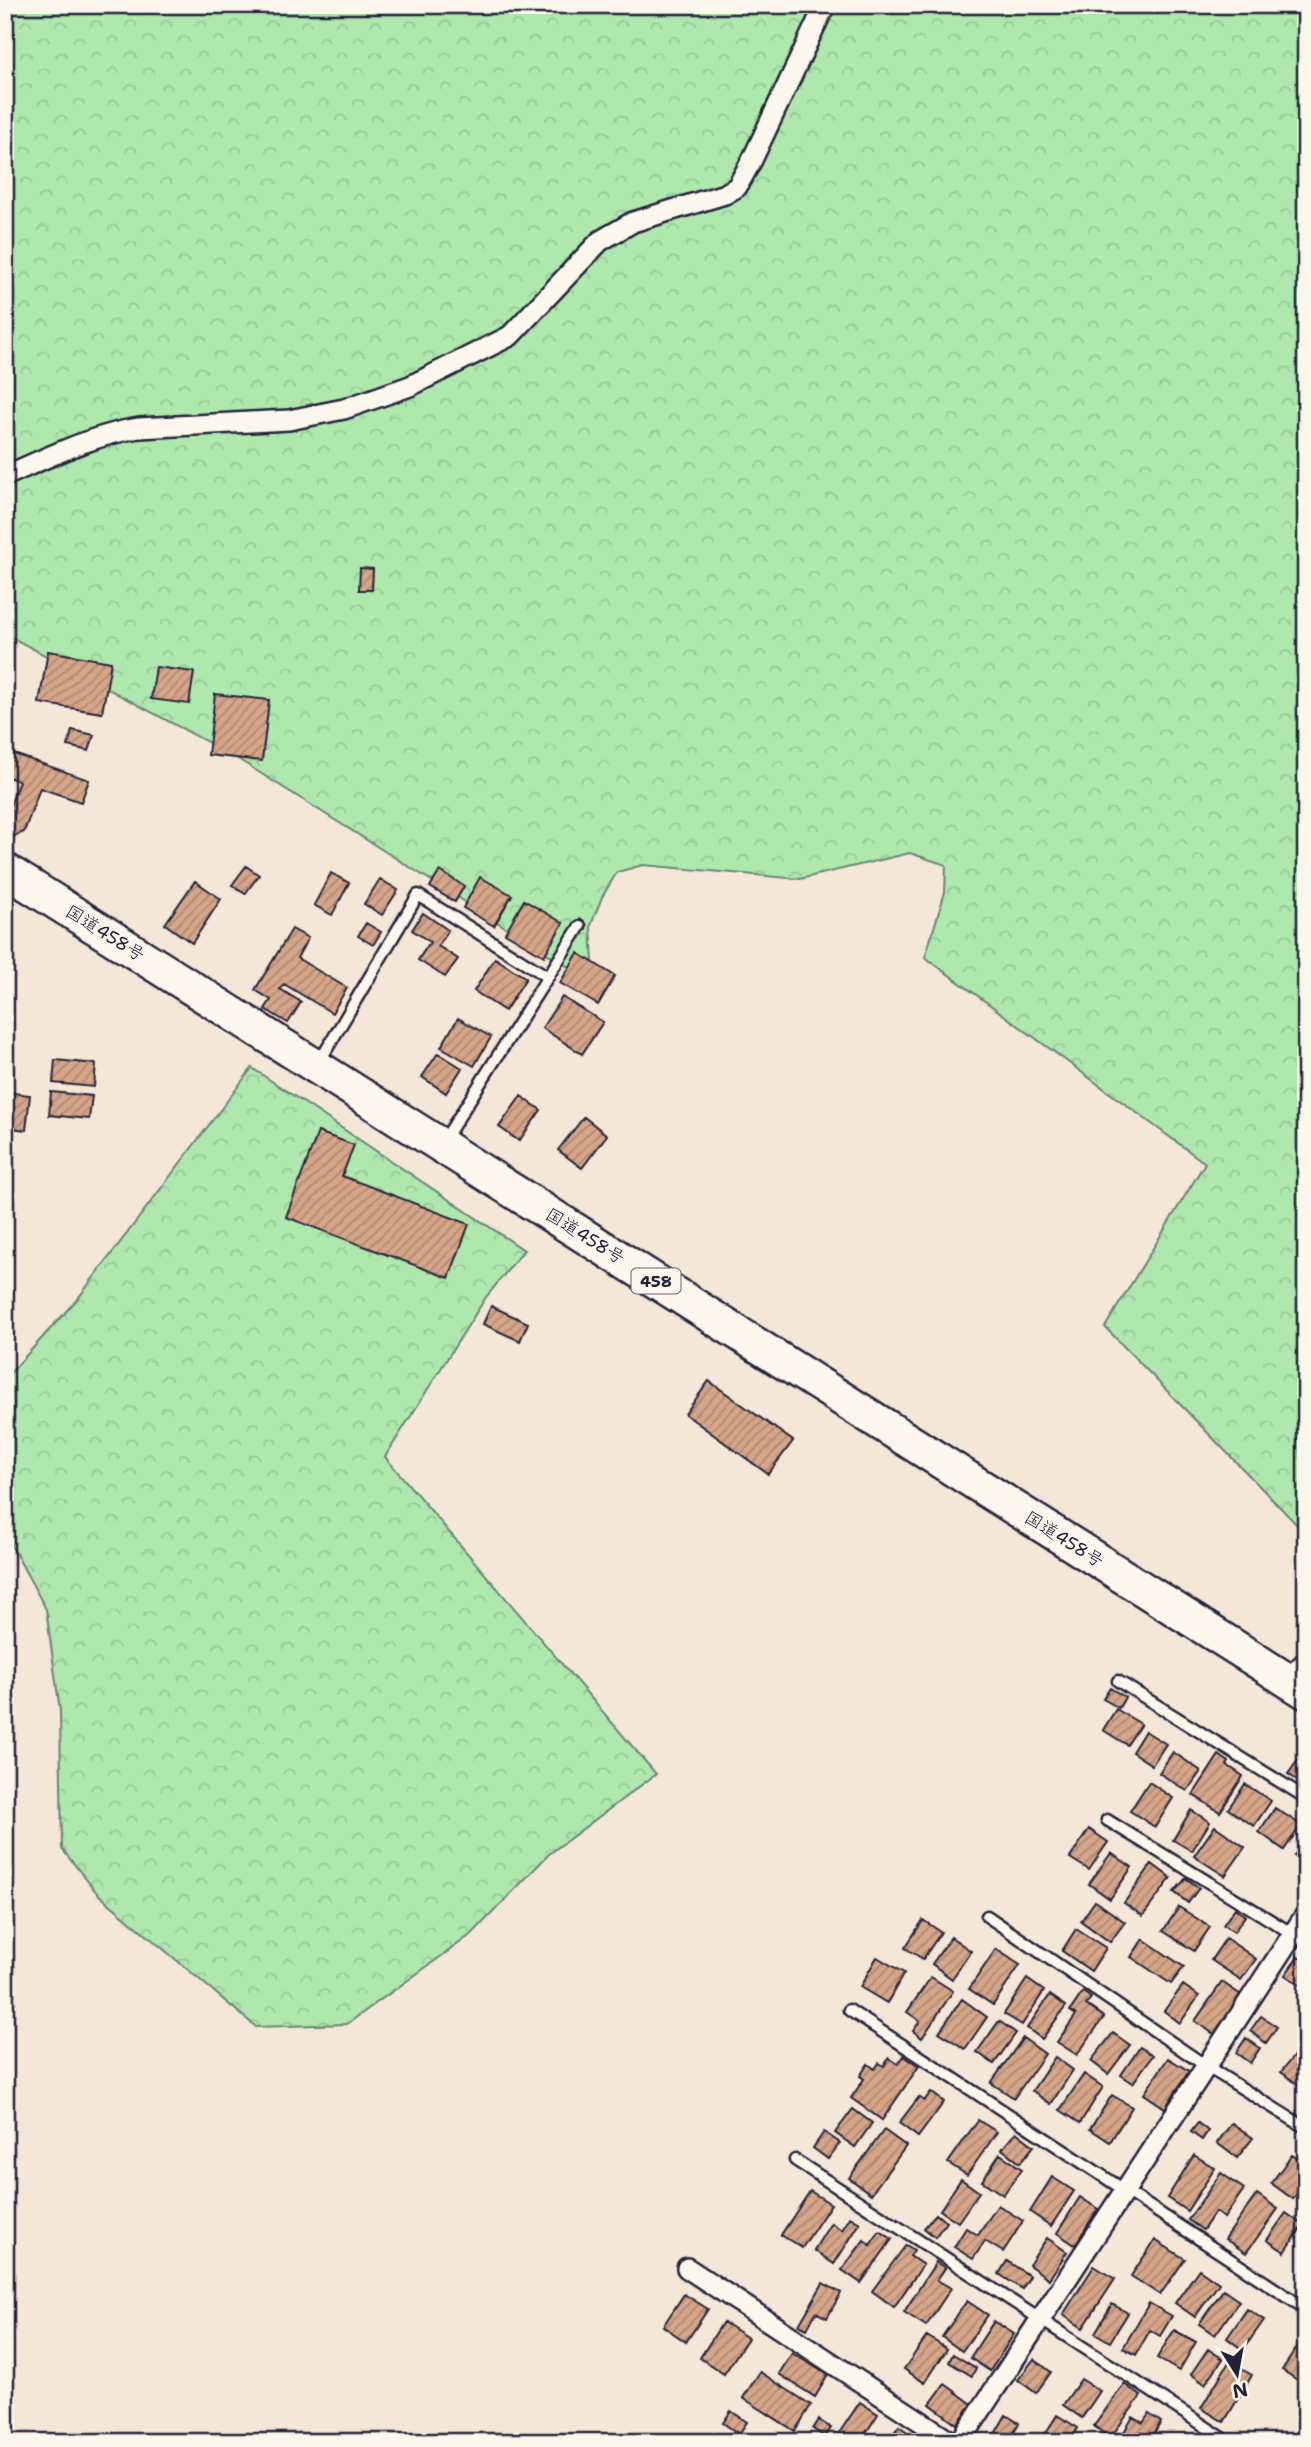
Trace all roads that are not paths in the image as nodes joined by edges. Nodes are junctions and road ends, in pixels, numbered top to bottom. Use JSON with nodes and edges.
{"nodes":[{"id":1,"x":825,"y":5,"type":"edge"},
{"id":2,"x":5,"y":477,"type":"edge"},
{"id":3,"x":5,"y":870,"type":"edge"},
{"id":4,"x":580,"y":926,"type":"dead end"},
{"id":5,"x":548,"y":977,"type":"junction"},
{"id":6,"x":317,"y":1067,"type":"junction"},
{"id":7,"x":441,"y":1145,"type":"junction"},
{"id":8,"x":1299,"y":1677,"type":"edge"},
{"id":9,"x":1118,"y":1681,"type":"dead end"},
{"id":10,"x":1306,"y":1798,"type":"edge"},
{"id":11,"x":1107,"y":1820,"type":"dead end"},
{"id":12,"x":1306,"y":1914,"type":"edge"},
{"id":13,"x":987,"y":1916,"type":"dead end"},
{"id":14,"x":1299,"y":1938,"type":"edge"},
{"id":15,"x":849,"y":2010,"type":"dead end"},
{"id":16,"x":1206,"y":2066,"type":"junction"},
{"id":17,"x":1306,"y":2128,"type":"edge"},
{"id":18,"x":795,"y":2160,"type":"dead end"},
{"id":19,"x":1123,"y":2190,"type":"junction"},
{"id":20,"x":687,"y":2268,"type":"dead end"},
{"id":21,"x":1306,"y":2308,"type":"edge"},
{"id":22,"x":1040,"y":2318,"type":"junction"},
{"id":23,"x":952,"y":2442,"type":"edge"},
{"id":24,"x":960,"y":2442,"type":"edge"},
{"id":25,"x":1229,"y":2442,"type":"edge"}],
"edges":[{"from":1,"to":2,"type":"street"},
{"from":3,"to":6,"type":"highway","name":"国道458号","number":"458"},
{"from":4,"to":5,"type":"lane"},
{"from":5,"to":6,"type":"lane"},
{"from":5,"to":7,"type":"lane"},
{"from":6,"to":7,"type":"highway","name":"国道458号","number":"458"},
{"from":7,"to":8,"type":"highway","name":"国道458号","number":"458"},
{"from":9,"to":10,"type":"lane"},
{"from":11,"to":14,"type":"lane"},
{"from":12,"to":14,"type":"street"},
{"from":13,"to":16,"type":"lane"},
{"from":14,"to":16,"type":"street"},
{"from":15,"to":19,"type":"lane"},
{"from":16,"to":17,"type":"lane"},
{"from":16,"to":19,"type":"street"},
{"from":18,"to":22,"type":"lane"},
{"from":19,"to":21,"type":"lane"},
{"from":19,"to":22,"type":"street"},
{"from":20,"to":23,"type":"street"},
{"from":22,"to":24,"type":"street"},
{"from":22,"to":25,"type":"lane"}]}
